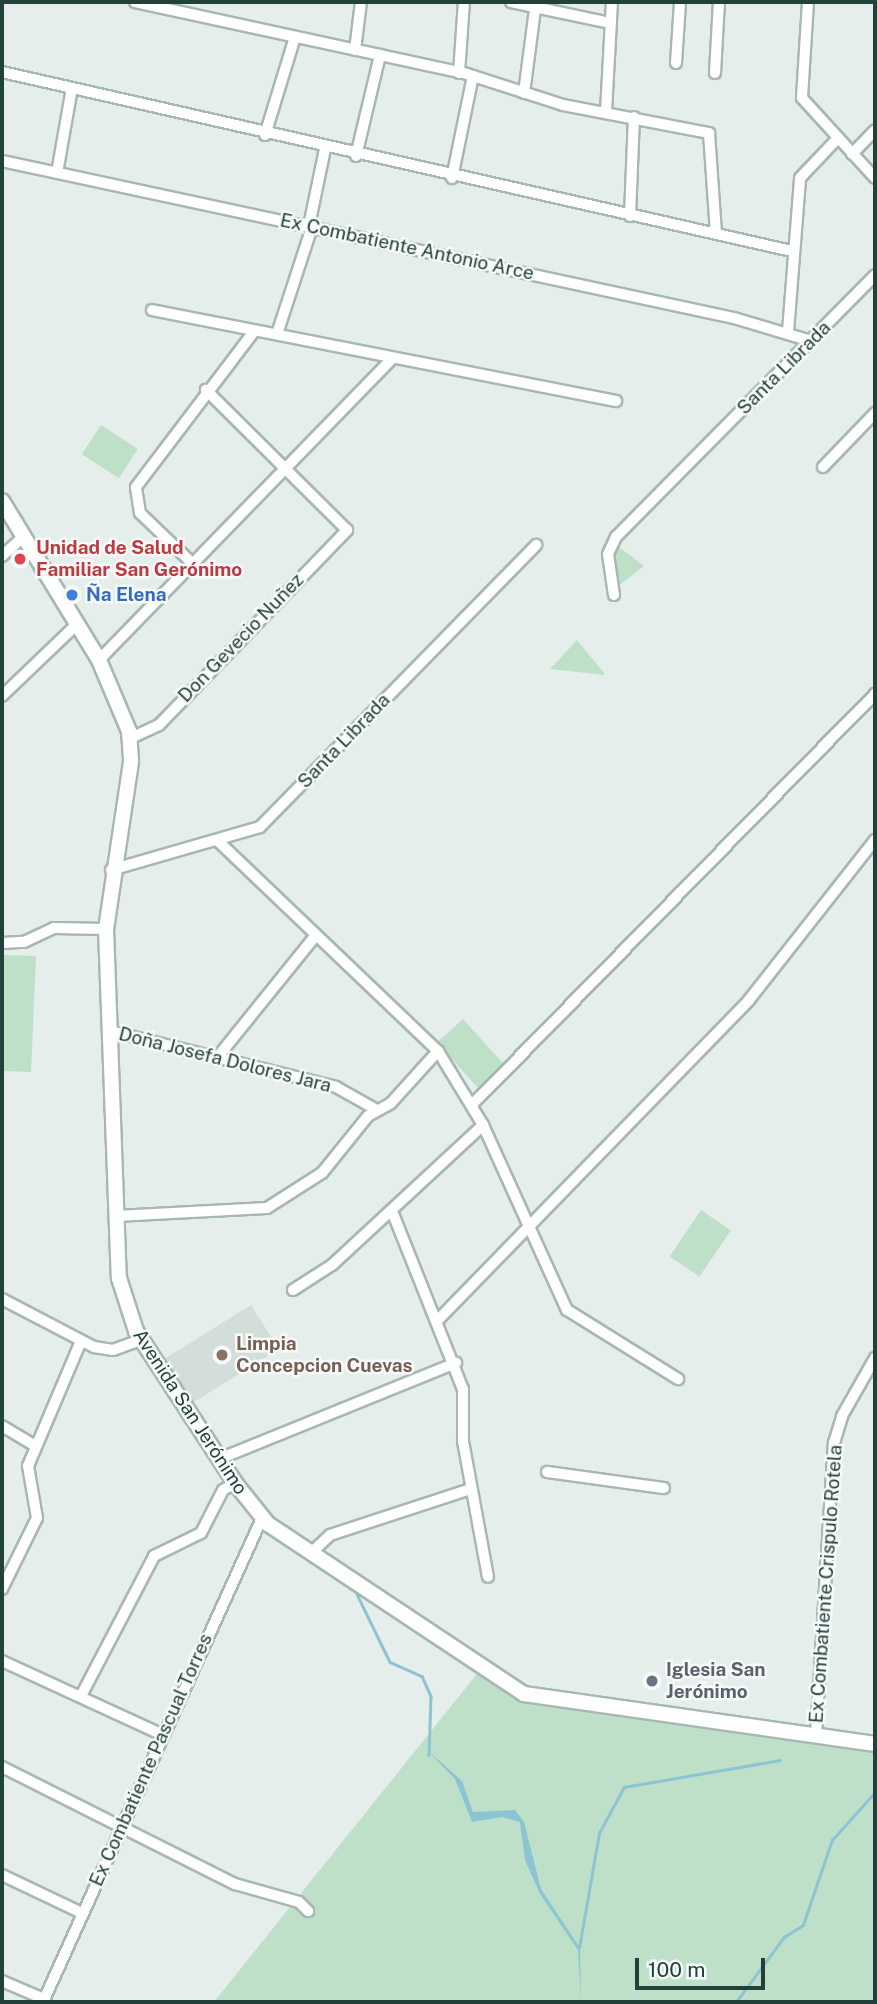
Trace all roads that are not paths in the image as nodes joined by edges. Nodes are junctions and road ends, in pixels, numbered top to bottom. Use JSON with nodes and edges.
{"nodes":[{"id":1,"x":135,"y":2,"type":"edge"},
{"id":2,"x":360,"y":2,"type":"edge"},
{"id":3,"x":464,"y":2,"type":"edge"},
{"id":4,"x":511,"y":2,"type":"edge"},
{"id":5,"x":612,"y":2,"type":"edge"},
{"id":6,"x":680,"y":2,"type":"edge"},
{"id":7,"x":719,"y":2,"type":"edge"},
{"id":8,"x":808,"y":2,"type":"edge"},
{"id":9,"x":150,"y":3,"type":"edge"},
{"id":10,"x":536,"y":4,"type":"edge"},
{"id":11,"x":611,"y":23,"type":"junction"},
{"id":12,"x":295,"y":37,"type":"junction"},
{"id":13,"x":355,"y":50,"type":"junction"},
{"id":14,"x":380,"y":55,"type":"junction"},
{"id":15,"x":676,"y":62,"type":"dead end"},
{"id":16,"x":2,"y":72,"type":"edge"},
{"id":17,"x":459,"y":73,"type":"junction"},
{"id":18,"x":715,"y":73,"type":"dead end"},
{"id":19,"x":473,"y":76,"type":"junction"},
{"id":20,"x":72,"y":89,"type":"junction"},
{"id":21,"x":524,"y":93,"type":"junction"},
{"id":22,"x":606,"y":112,"type":"junction"},
{"id":23,"x":634,"y":117,"type":"junction"},
{"id":24,"x":875,"y":130,"type":"edge"},
{"id":25,"x":265,"y":135,"type":"junction"},
{"id":26,"x":838,"y":138,"type":"junction"},
{"id":27,"x":325,"y":149,"type":"junction"},
{"id":28,"x":852,"y":154,"type":"junction"},
{"id":29,"x":356,"y":156,"type":"junction"},
{"id":30,"x":2,"y":161,"type":"edge"},
{"id":31,"x":57,"y":173,"type":"junction"},
{"id":32,"x":452,"y":178,"type":"junction"},
{"id":33,"x":875,"y":178,"type":"edge"},
{"id":34,"x":630,"y":216,"type":"junction"},
{"id":35,"x":311,"y":227,"type":"junction"},
{"id":36,"x":716,"y":234,"type":"junction"},
{"id":37,"x":792,"y":251,"type":"junction"},
{"id":38,"x":875,"y":275,"type":"edge"},
{"id":39,"x":152,"y":310,"type":"dead end"},
{"id":40,"x":278,"y":331,"type":"junction"},
{"id":41,"x":788,"y":332,"type":"junction"},
{"id":42,"x":253,"y":333,"type":"junction"},
{"id":43,"x":811,"y":341,"type":"junction"},
{"id":44,"x":393,"y":358,"type":"junction"},
{"id":45,"x":206,"y":390,"type":"junction"},
{"id":46,"x":616,"y":401,"type":"dead end"},
{"id":47,"x":875,"y":413,"type":"edge"},
{"id":48,"x":823,"y":467,"type":"dead end"},
{"id":49,"x":283,"y":470,"type":"junction"},
{"id":50,"x":2,"y":501,"type":"edge"},
{"id":51,"x":24,"y":536,"type":"junction"},
{"id":52,"x":536,"y":545,"type":"dead end"},
{"id":53,"x":2,"y":556,"type":"edge"},
{"id":54,"x":190,"y":561,"type":"junction"},
{"id":55,"x":614,"y":595,"type":"dead end"},
{"id":56,"x":78,"y":623,"type":"junction"},
{"id":57,"x":99,"y":660,"type":"junction"},
{"id":58,"x":875,"y":694,"type":"edge"},
{"id":59,"x":2,"y":696,"type":"edge"},
{"id":60,"x":131,"y":738,"type":"junction"},
{"id":61,"x":875,"y":840,"type":"edge"},
{"id":62,"x":219,"y":842,"type":"junction"},
{"id":63,"x":111,"y":870,"type":"junction"},
{"id":64,"x":106,"y":929,"type":"junction"},
{"id":65,"x":313,"y":939,"type":"junction"},
{"id":66,"x":2,"y":943,"type":"edge"},
{"id":67,"x":110,"y":1031,"type":"junction"},
{"id":68,"x":438,"y":1051,"type":"junction"},
{"id":69,"x":216,"y":1059,"type":"junction"},
{"id":70,"x":472,"y":1105,"type":"junction"},
{"id":71,"x":377,"y":1110,"type":"junction"},
{"id":72,"x":483,"y":1125,"type":"junction"},
{"id":73,"x":391,"y":1211,"type":"junction"},
{"id":74,"x":116,"y":1216,"type":"junction"},
{"id":75,"x":527,"y":1230,"type":"junction"},
{"id":76,"x":293,"y":1290,"type":"dead end"},
{"id":77,"x":2,"y":1299,"type":"edge"},
{"id":78,"x":439,"y":1319,"type":"junction"},
{"id":79,"x":141,"y":1340,"type":"junction"},
{"id":80,"x":80,"y":1341,"type":"junction"},
{"id":81,"x":875,"y":1358,"type":"edge"},
{"id":82,"x":456,"y":1363,"type":"junction"},
{"id":83,"x":678,"y":1379,"type":"dead end"},
{"id":84,"x":2,"y":1426,"type":"edge"},
{"id":85,"x":35,"y":1446,"type":"junction"},
{"id":86,"x":219,"y":1459,"type":"junction"},
{"id":87,"x":547,"y":1472,"type":"dead end"},
{"id":88,"x":234,"y":1483,"type":"junction"},
{"id":89,"x":664,"y":1488,"type":"dead end"},
{"id":90,"x":471,"y":1489,"type":"junction"},
{"id":91,"x":262,"y":1518,"type":"junction"},
{"id":92,"x":313,"y":1551,"type":"junction"},
{"id":93,"x":488,"y":1577,"type":"dead end"},
{"id":94,"x":2,"y":1589,"type":"edge"},
{"id":95,"x":2,"y":1661,"type":"edge"},
{"id":96,"x":82,"y":1694,"type":"junction"},
{"id":97,"x":161,"y":1734,"type":"junction"},
{"id":98,"x":816,"y":1735,"type":"junction"},
{"id":99,"x":875,"y":1744,"type":"edge"},
{"id":100,"x":2,"y":1767,"type":"edge"},
{"id":101,"x":122,"y":1824,"type":"junction"},
{"id":102,"x":2,"y":1875,"type":"edge"},
{"id":103,"x":308,"y":1911,"type":"dead end"},
{"id":104,"x":82,"y":1913,"type":"junction"},
{"id":105,"x":2,"y":1981,"type":"edge"},
{"id":106,"x":43,"y":2000,"type":"edge"}],
"edges":[{"from":1,"to":9,"type":"street"},
{"from":2,"to":13,"type":"street"},
{"from":3,"to":17,"type":"street"},
{"from":4,"to":10,"type":"street"},
{"from":5,"to":11,"type":"street"},
{"from":6,"to":15,"type":"street"},
{"from":7,"to":18,"type":"street"},
{"from":8,"to":26,"type":"street"},
{"from":9,"to":12,"type":"street"},
{"from":10,"to":11,"type":"street"},
{"from":10,"to":21,"type":"street"},
{"from":11,"to":22,"type":"street"},
{"from":12,"to":13,"type":"street"},
{"from":12,"to":25,"type":"street"},
{"from":13,"to":14,"type":"street"},
{"from":14,"to":17,"type":"street"},
{"from":14,"to":29,"type":"street"},
{"from":16,"to":20,"type":"street"},
{"from":17,"to":19,"type":"street"},
{"from":19,"to":21,"type":"street"},
{"from":19,"to":32,"type":"street"},
{"from":20,"to":25,"type":"street"},
{"from":20,"to":31,"type":"street"},
{"from":21,"to":22,"type":"street"},
{"from":22,"to":23,"type":"street"},
{"from":23,"to":34,"type":"street"},
{"from":23,"to":36,"type":"street"},
{"from":24,"to":28,"type":"street"},
{"from":25,"to":27,"type":"street"},
{"from":26,"to":28,"type":"street"},
{"from":26,"to":37,"type":"street"},
{"from":27,"to":29,"type":"street"},
{"from":27,"to":35,"type":"street"},
{"from":28,"to":33,"type":"street"},
{"from":29,"to":32,"type":"street"},
{"from":30,"to":31,"type":"street","name":"Ex Combatiente Antonio Arce"},
{"from":31,"to":35,"type":"street","name":"Ex Combatiente Antonio Arce"},
{"from":32,"to":34,"type":"street"},
{"from":34,"to":36,"type":"street"},
{"from":35,"to":40,"type":"street"},
{"from":35,"to":41,"type":"street","name":"Ex Combatiente Antonio Arce"},
{"from":36,"to":37,"type":"street"},
{"from":37,"to":41,"type":"street"},
{"from":38,"to":43,"type":"street","name":"Santa Librada"},
{"from":39,"to":42,"type":"street"},
{"from":40,"to":42,"type":"street"},
{"from":40,"to":44,"type":"street"},
{"from":41,"to":43,"type":"street","name":"Ex Combatiente Antonio Arce"},
{"from":42,"to":45,"type":"street"},
{"from":43,"to":55,"type":"street","name":"Santa Librada"},
{"from":44,"to":46,"type":"street"},
{"from":44,"to":49,"type":"street"},
{"from":45,"to":49,"type":"street"},
{"from":45,"to":54,"type":"street"},
{"from":47,"to":48,"type":"street"},
{"from":49,"to":54,"type":"street"},
{"from":49,"to":60,"type":"street","name":"Don Gevecio Nuñez"},
{"from":50,"to":51,"type":"street"},
{"from":51,"to":53,"type":"street"},
{"from":51,"to":56,"type":"street"},
{"from":52,"to":62,"type":"street","name":"Santa Librada"},
{"from":54,"to":57,"type":"street"},
{"from":56,"to":57,"type":"street"},
{"from":56,"to":59,"type":"street"},
{"from":57,"to":60,"type":"street"},
{"from":58,"to":70,"type":"street"},
{"from":60,"to":63,"type":"street","name":"Avenida San Jerónimo"},
{"from":61,"to":75,"type":"street"},
{"from":62,"to":63,"type":"street","name":"Santa Librada"},
{"from":62,"to":65,"type":"street"},
{"from":63,"to":64,"type":"street","name":"Avenida San Jerónimo"},
{"from":64,"to":66,"type":"street"},
{"from":64,"to":67,"type":"street","name":"Avenida San Jerónimo"},
{"from":65,"to":68,"type":"street"},
{"from":65,"to":69,"type":"street"},
{"from":67,"to":69,"type":"street","name":"Doña Josefa Dolores Jara"},
{"from":67,"to":74,"type":"street","name":"Avenida San Jerónimo"},
{"from":68,"to":70,"type":"street"},
{"from":68,"to":71,"type":"street"},
{"from":69,"to":71,"type":"street","name":"Doña Josefa Dolores Jara"},
{"from":70,"to":72,"type":"street"},
{"from":71,"to":74,"type":"street"},
{"from":72,"to":73,"type":"street"},
{"from":72,"to":75,"type":"street"},
{"from":73,"to":76,"type":"street"},
{"from":73,"to":78,"type":"street"},
{"from":74,"to":79,"type":"street","name":"Avenida San Jerónimo"},
{"from":75,"to":78,"type":"street"},
{"from":75,"to":83,"type":"street"},
{"from":77,"to":80,"type":"street"},
{"from":78,"to":82,"type":"street"},
{"from":79,"to":80,"type":"street"},
{"from":79,"to":86,"type":"street","name":"Avenida San Jerónimo"},
{"from":80,"to":85,"type":"street"},
{"from":81,"to":98,"type":"street","name":"Ex Combatiente Crispulo Rotela"},
{"from":82,"to":86,"type":"street"},
{"from":82,"to":90,"type":"street"},
{"from":84,"to":85,"type":"street"},
{"from":85,"to":94,"type":"street"},
{"from":86,"to":88,"type":"street","name":"Avenida San Jerónimo"},
{"from":87,"to":89,"type":"street"},
{"from":88,"to":91,"type":"street","name":"Avenida San Jerónimo"},
{"from":88,"to":96,"type":"street"},
{"from":90,"to":92,"type":"street"},
{"from":90,"to":93,"type":"street"},
{"from":91,"to":92,"type":"street","name":"Avenida San Jerónimo"},
{"from":91,"to":97,"type":"street","name":"Ex Combatiente Pascual Torres"},
{"from":92,"to":98,"type":"street","name":"Avenida San Jerónimo"},
{"from":95,"to":96,"type":"street"},
{"from":96,"to":97,"type":"street"},
{"from":97,"to":101,"type":"street","name":"Ex Combatiente Pascual Torres"},
{"from":98,"to":99,"type":"street","name":"Avenida San Jerónimo"},
{"from":100,"to":101,"type":"street"},
{"from":101,"to":103,"type":"street"},
{"from":101,"to":104,"type":"street","name":"Ex Combatiente Pascual Torres"},
{"from":102,"to":104,"type":"street"},
{"from":104,"to":106,"type":"street","name":"Ex Combatiente Pascual Torres"},
{"from":105,"to":106,"type":"street"}]}
